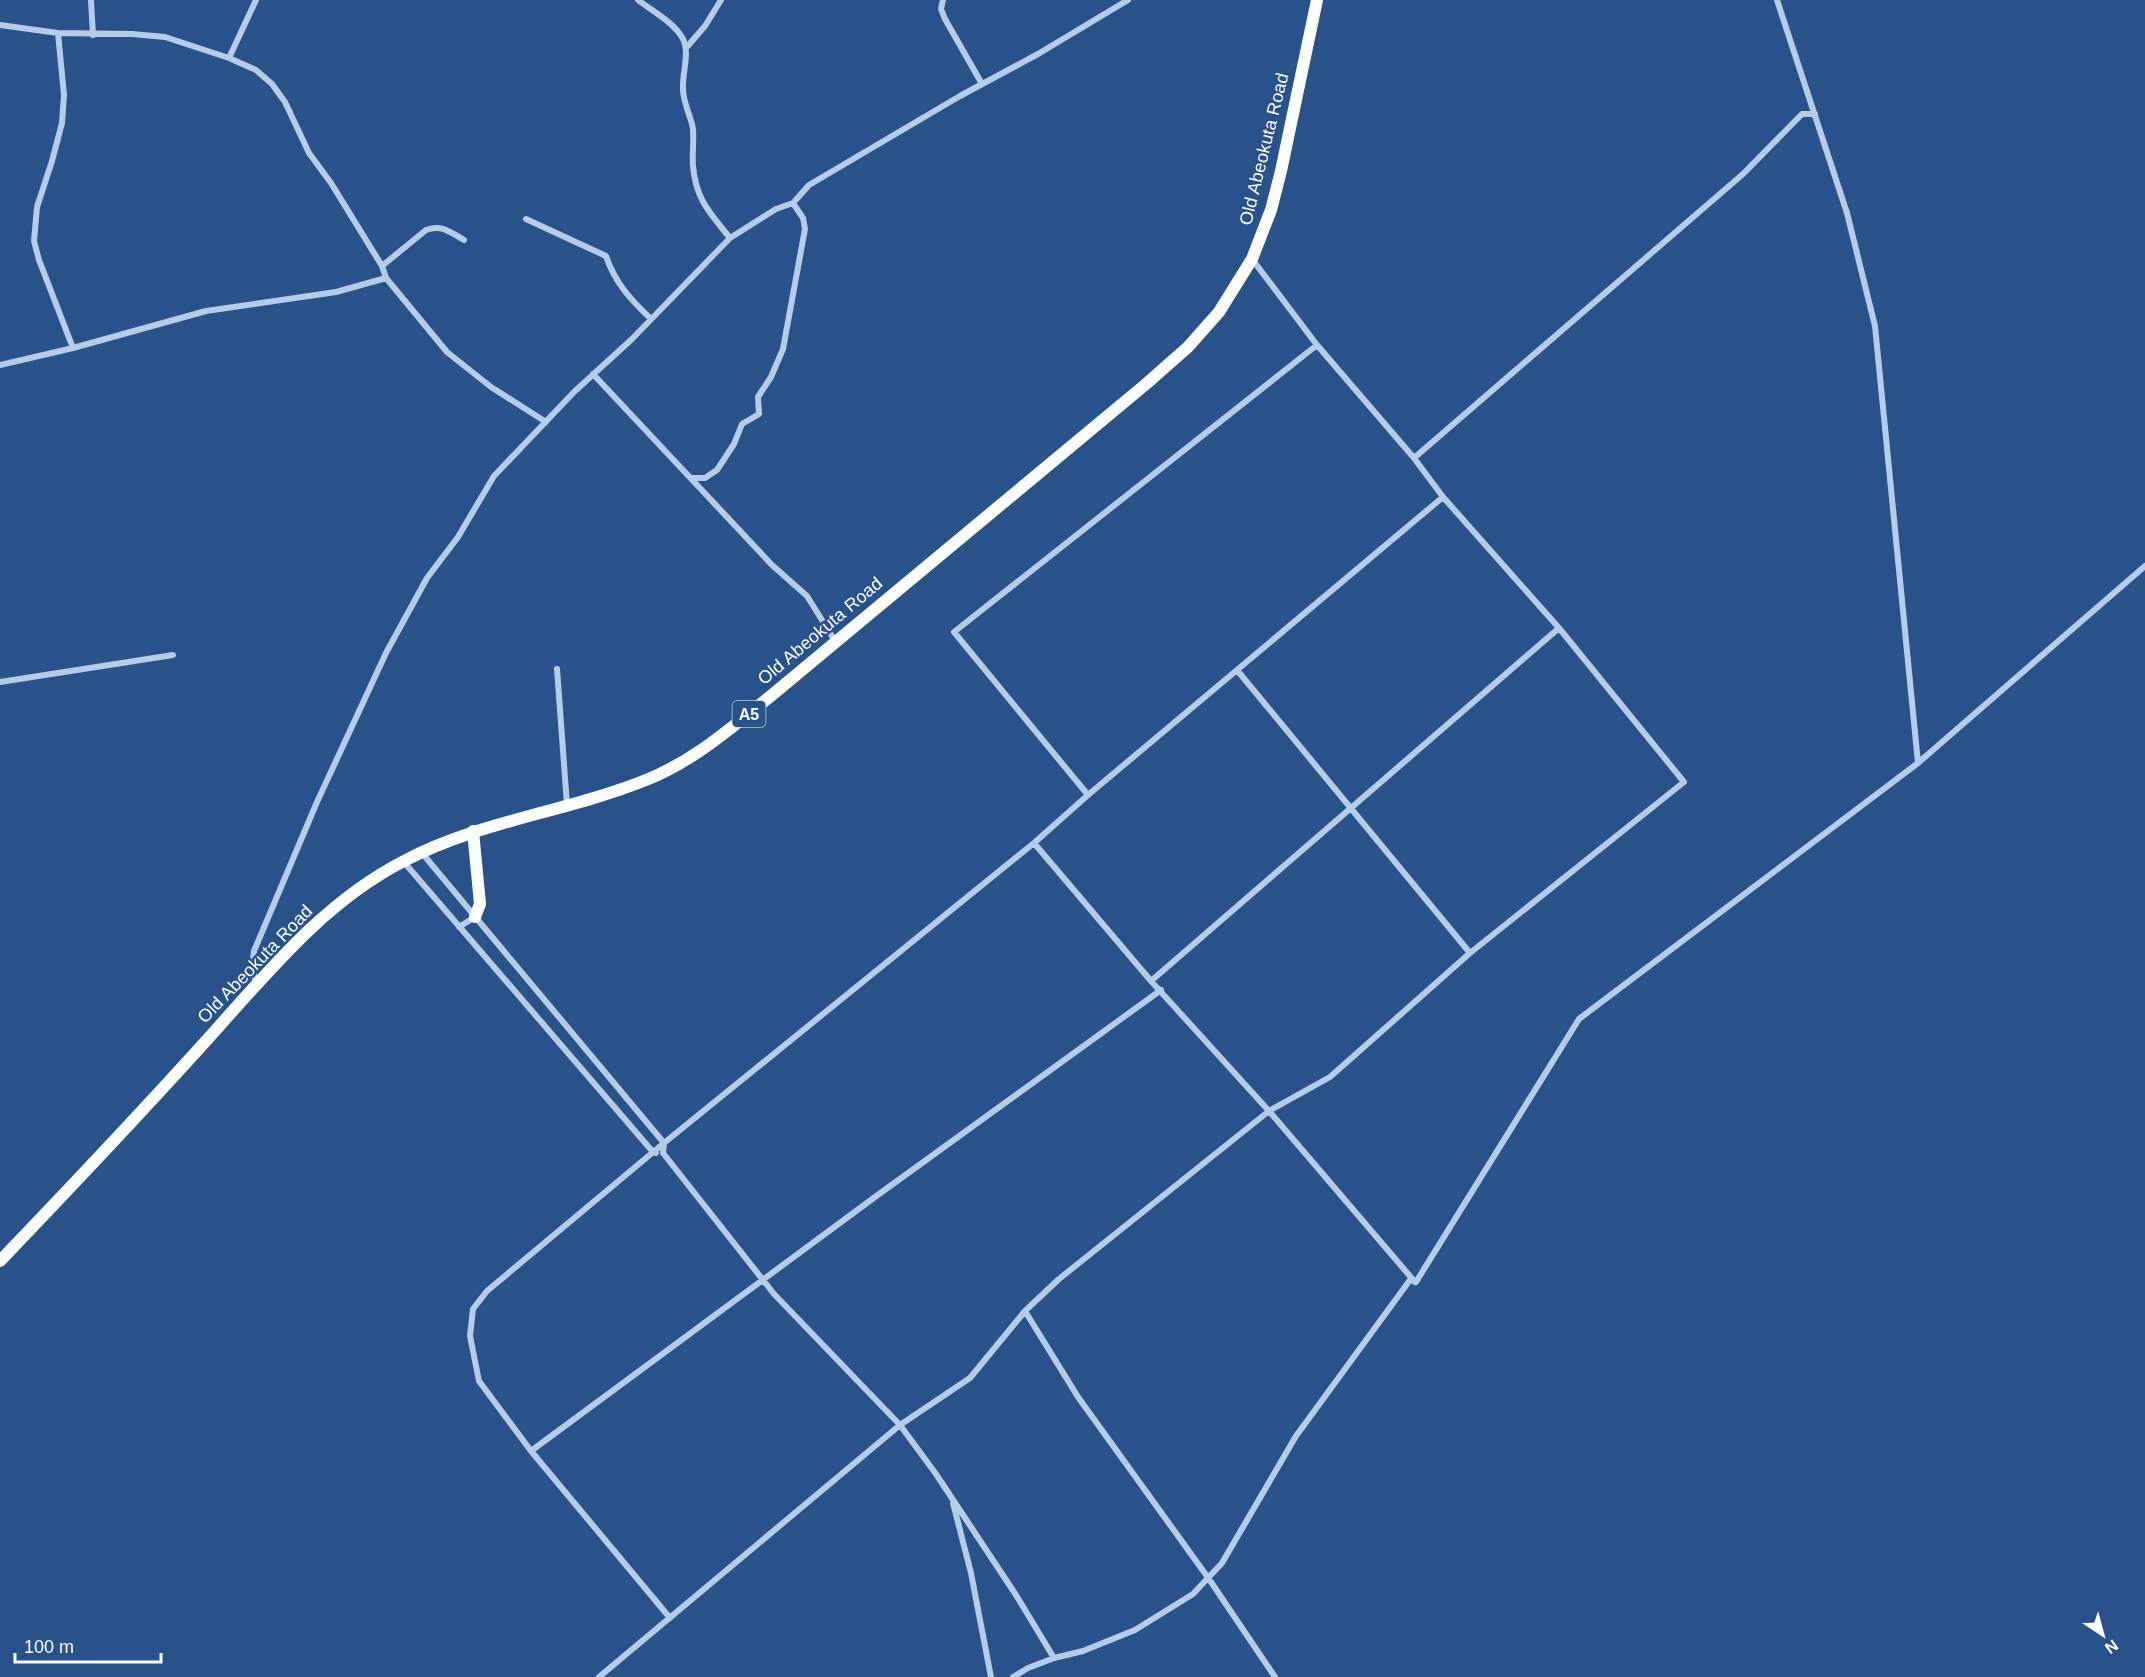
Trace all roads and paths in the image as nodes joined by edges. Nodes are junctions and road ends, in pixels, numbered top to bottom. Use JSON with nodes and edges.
{"nodes":[{"id":1,"x":91,"y":0,"type":"edge"},
{"id":2,"x":256,"y":0,"type":"edge"},
{"id":3,"x":638,"y":0,"type":"edge"},
{"id":4,"x":721,"y":0,"type":"edge"},
{"id":5,"x":943,"y":0,"type":"edge"},
{"id":6,"x":1128,"y":0,"type":"edge"},
{"id":7,"x":1317,"y":0,"type":"edge"},
{"id":8,"x":1776,"y":0,"type":"edge"},
{"id":9,"x":0,"y":26,"type":"edge"},
{"id":10,"x":58,"y":33,"type":"junction"},
{"id":11,"x":93,"y":35,"type":"junction"},
{"id":12,"x":686,"y":48,"type":"junction"},
{"id":13,"x":229,"y":58,"type":"junction"},
{"id":14,"x":982,"y":84,"type":"junction"},
{"id":15,"x":1815,"y":114,"type":"junction"},
{"id":16,"x":793,"y":203,"type":"junction"},
{"id":17,"x":526,"y":219,"type":"dead end"},
{"id":18,"x":730,"y":238,"type":"junction"},
{"id":19,"x":464,"y":240,"type":"dead end"},
{"id":20,"x":1252,"y":259,"type":"junction"},
{"id":21,"x":382,"y":266,"type":"junction"},
{"id":22,"x":386,"y":278,"type":"junction"},
{"id":23,"x":651,"y":319,"type":"junction"},
{"id":24,"x":1317,"y":345,"type":"junction"},
{"id":25,"x":73,"y":348,"type":"junction"},
{"id":26,"x":0,"y":365,"type":"edge"},
{"id":27,"x":593,"y":374,"type":"junction"},
{"id":28,"x":546,"y":422,"type":"junction"},
{"id":29,"x":1414,"y":458,"type":"junction"},
{"id":30,"x":691,"y":478,"type":"junction"},
{"id":31,"x":1443,"y":497,"type":"junction"},
{"id":32,"x":2145,"y":566,"type":"edge"},
{"id":33,"x":1558,"y":628,"type":"junction"},
{"id":34,"x":835,"y":641,"type":"junction"},
{"id":35,"x":173,"y":655,"type":"dead end"},
{"id":36,"x":557,"y":669,"type":"dead end"},
{"id":37,"x":1237,"y":670,"type":"junction"},
{"id":38,"x":0,"y":682,"type":"edge"},
{"id":39,"x":1918,"y":763,"type":"junction"},
{"id":40,"x":1088,"y":795,"type":"junction"},
{"id":41,"x":567,"y":806,"type":"junction"},
{"id":42,"x":1352,"y":808,"type":"junction"},
{"id":43,"x":473,"y":831,"type":"junction"},
{"id":44,"x":1034,"y":843,"type":"junction"},
{"id":45,"x":421,"y":853,"type":"junction"},
{"id":46,"x":403,"y":861,"type":"junction"},
{"id":47,"x":475,"y":917,"type":"junction"},
{"id":48,"x":459,"y":927,"type":"junction"},
{"id":49,"x":1470,"y":953,"type":"junction"},
{"id":50,"x":1151,"y":981,"type":"junction"},
{"id":51,"x":256,"y":984,"type":"junction"},
{"id":52,"x":1161,"y":990,"type":"junction"},
{"id":53,"x":1269,"y":1112,"type":"junction"},
{"id":54,"x":664,"y":1143,"type":"junction"},
{"id":55,"x":653,"y":1152,"type":"junction"},
{"id":56,"x":663,"y":1153,"type":"junction"},
{"id":57,"x":0,"y":1262,"type":"edge"},
{"id":58,"x":762,"y":1280,"type":"junction"},
{"id":59,"x":1416,"y":1282,"type":"junction"},
{"id":60,"x":1025,"y":1311,"type":"junction"},
{"id":61,"x":900,"y":1425,"type":"junction"},
{"id":62,"x":531,"y":1451,"type":"junction"},
{"id":63,"x":951,"y":1497,"type":"junction"},
{"id":64,"x":1209,"y":1579,"type":"junction"},
{"id":65,"x":669,"y":1618,"type":"junction"},
{"id":66,"x":1054,"y":1658,"type":"junction"},
{"id":67,"x":599,"y":1677,"type":"edge"},
{"id":68,"x":991,"y":1677,"type":"edge"},
{"id":69,"x":1013,"y":1677,"type":"edge"},
{"id":70,"x":1275,"y":1677,"type":"edge"}],
"edges":[{"from":1,"to":11,"type":"street"},
{"from":2,"to":13,"type":"street"},
{"from":3,"to":12,"type":"street"},
{"from":4,"to":12,"type":"street"},
{"from":5,"to":14,"type":"street"},
{"from":6,"to":14,"type":"street"},
{"from":7,"to":20,"type":"highway","name":"Old Abeokuta Road","number":"A5"},
{"from":8,"to":15,"type":"street"},
{"from":9,"to":10,"type":"street"},
{"from":10,"to":11,"type":"street"},
{"from":10,"to":25,"type":"street"},
{"from":11,"to":13,"type":"street"},
{"from":12,"to":18,"type":"street"},
{"from":13,"to":21,"type":"street"},
{"from":14,"to":16,"type":"street"},
{"from":15,"to":29,"type":"street"},
{"from":15,"to":39,"type":"street"},
{"from":16,"to":18,"type":"street"},
{"from":16,"to":30,"type":"street"},
{"from":17,"to":23,"type":"street"},
{"from":18,"to":23,"type":"street"},
{"from":19,"to":21,"type":"street"},
{"from":20,"to":24,"type":"street"},
{"from":20,"to":34,"type":"highway","name":"Old Abeokuta Road","number":"A5"},
{"from":21,"to":22,"type":"street"},
{"from":22,"to":25,"type":"street"},
{"from":22,"to":28,"type":"street"},
{"from":23,"to":27,"type":"street"},
{"from":24,"to":29,"type":"street"},
{"from":24,"to":40,"type":"street"},
{"from":25,"to":26,"type":"street"},
{"from":27,"to":28,"type":"street"},
{"from":27,"to":30,"type":"street"},
{"from":28,"to":51,"type":"street"},
{"from":29,"to":31,"type":"street"},
{"from":30,"to":34,"type":"street"},
{"from":31,"to":33,"type":"street"},
{"from":31,"to":37,"type":"street"},
{"from":32,"to":39,"type":"street"},
{"from":33,"to":42,"type":"street"},
{"from":33,"to":49,"type":"street"},
{"from":34,"to":41,"type":"highway","name":"Old Abeokuta Road","number":"A5"},
{"from":35,"to":38,"type":"street"},
{"from":36,"to":41,"type":"street"},
{"from":37,"to":40,"type":"street"},
{"from":37,"to":42,"type":"street"},
{"from":39,"to":59,"type":"street"},
{"from":40,"to":44,"type":"street"},
{"from":41,"to":43,"type":"highway","name":"Old Abeokuta Road","number":"A5"},
{"from":42,"to":49,"type":"street"},
{"from":42,"to":50,"type":"street"},
{"from":43,"to":45,"type":"highway","name":"Old Abeokuta Road","number":"A5"},
{"from":43,"to":47,"type":"highway"},
{"from":44,"to":50,"type":"street"},
{"from":44,"to":54,"type":"street"},
{"from":45,"to":46,"type":"highway","name":"Old Abeokuta Road","number":"A5"},
{"from":45,"to":47,"type":"street"},
{"from":46,"to":48,"type":"street"},
{"from":46,"to":51,"type":"highway","name":"Old Abeokuta Road","number":"A5"},
{"from":47,"to":48,"type":"street"},
{"from":47,"to":54,"type":"street"},
{"from":48,"to":55,"type":"street"},
{"from":49,"to":53,"type":"street"},
{"from":50,"to":52,"type":"street"},
{"from":51,"to":57,"type":"highway","name":"Old Abeokuta Road","number":"A5"},
{"from":52,"to":53,"type":"street"},
{"from":52,"to":58,"type":"street"},
{"from":53,"to":59,"type":"street"},
{"from":53,"to":60,"type":"street"},
{"from":54,"to":55,"type":"street"},
{"from":54,"to":56,"type":"street"},
{"from":55,"to":56,"type":"street"},
{"from":55,"to":62,"type":"street"},
{"from":56,"to":58,"type":"street"},
{"from":58,"to":61,"type":"street"},
{"from":58,"to":62,"type":"street"},
{"from":59,"to":64,"type":"street"},
{"from":60,"to":61,"type":"street"},
{"from":60,"to":64,"type":"street"},
{"from":61,"to":63,"type":"street"},
{"from":61,"to":65,"type":"street"},
{"from":62,"to":65,"type":"street"},
{"from":63,"to":66,"type":"street"},
{"from":63,"to":68,"type":"street"},
{"from":64,"to":66,"type":"street"},
{"from":64,"to":70,"type":"street"},
{"from":65,"to":67,"type":"street"},
{"from":66,"to":69,"type":"street"}]}
